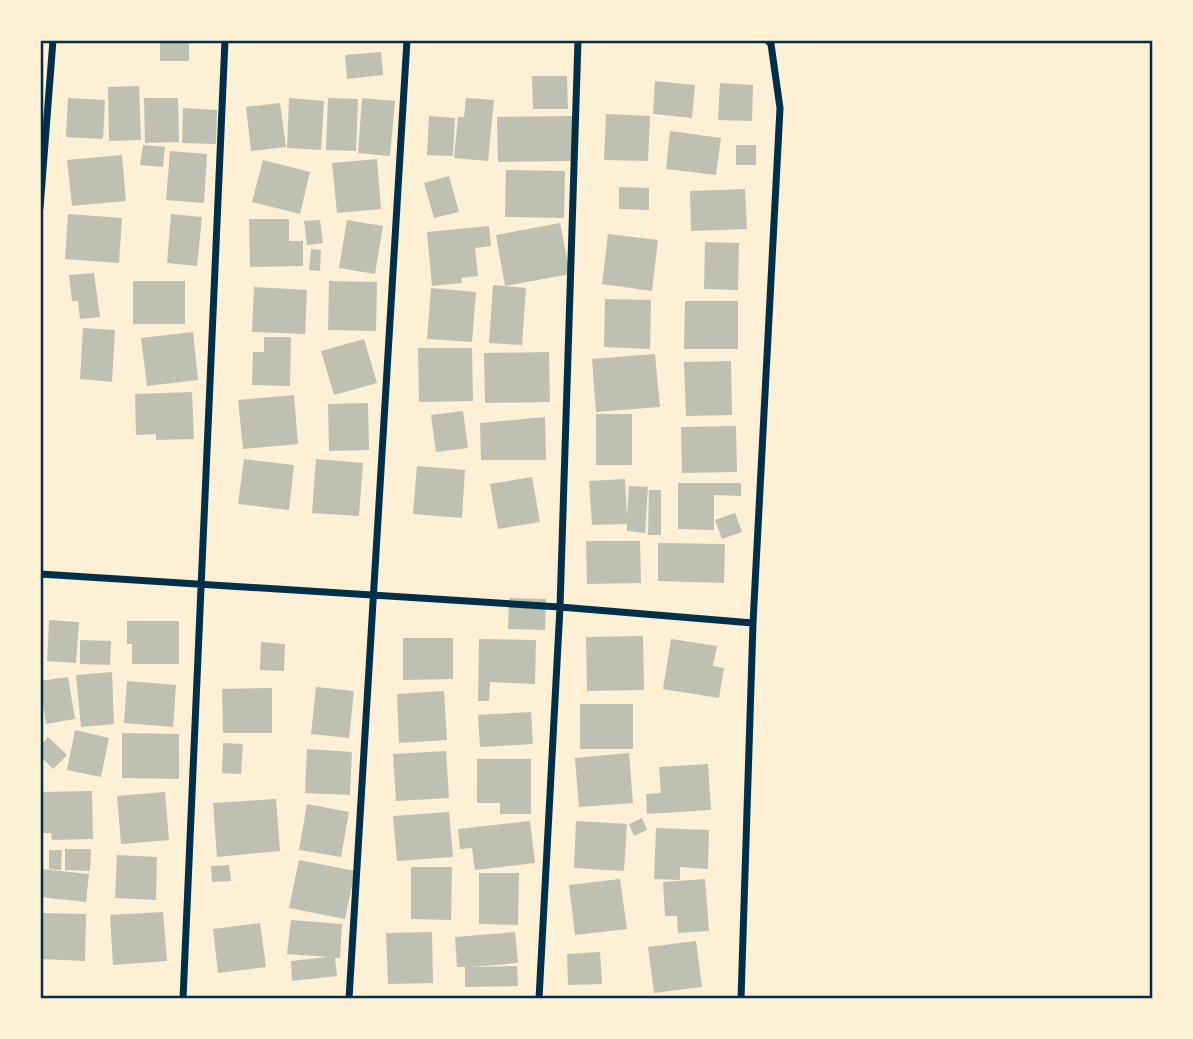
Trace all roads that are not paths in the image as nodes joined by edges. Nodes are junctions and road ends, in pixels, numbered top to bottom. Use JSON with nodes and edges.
{"nodes":[{"id":1,"x":53,"y":40,"type":"edge"},
{"id":2,"x":225,"y":40,"type":"edge"},
{"id":3,"x":407,"y":40,"type":"edge"},
{"id":4,"x":578,"y":40,"type":"edge"},
{"id":5,"x":767,"y":40,"type":"edge"},
{"id":6,"x":40,"y":208,"type":"edge"},
{"id":7,"x":40,"y":574,"type":"edge"},
{"id":8,"x":203,"y":585,"type":"junction"},
{"id":9,"x":376,"y":597,"type":"junction"},
{"id":10,"x":560,"y":607,"type":"junction"},
{"id":11,"x":753,"y":623,"type":"junction"},
{"id":12,"x":183,"y":999,"type":"edge"},
{"id":13,"x":349,"y":999,"type":"edge"},
{"id":14,"x":539,"y":999,"type":"edge"},
{"id":15,"x":741,"y":999,"type":"edge"}],
"edges":[{"from":1,"to":6,"type":"street"},
{"from":2,"to":8,"type":"street"},
{"from":3,"to":9,"type":"street"},
{"from":4,"to":10,"type":"street"},
{"from":5,"to":11,"type":"street"},
{"from":7,"to":8,"type":"street"},
{"from":8,"to":9,"type":"street"},
{"from":8,"to":12,"type":"street"},
{"from":9,"to":10,"type":"street"},
{"from":9,"to":13,"type":"street"},
{"from":10,"to":11,"type":"street"},
{"from":10,"to":14,"type":"street"},
{"from":11,"to":15,"type":"street"}]}
